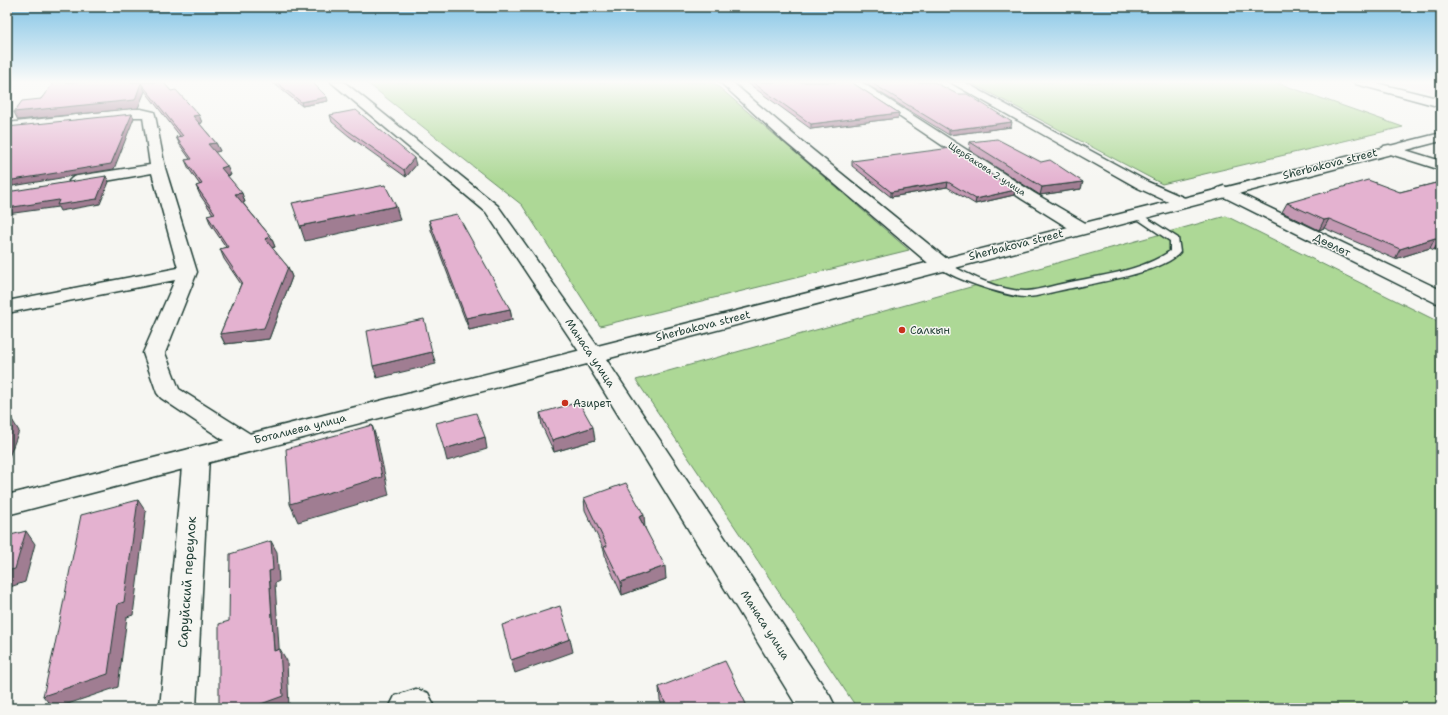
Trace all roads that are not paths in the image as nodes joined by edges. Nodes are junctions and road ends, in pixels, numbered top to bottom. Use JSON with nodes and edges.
{"nodes":[{"id":1,"x":100,"y":115,"type":"edge"},
{"id":2,"x":149,"y":115,"type":"edge"},
{"id":3,"x":378,"y":115,"type":"edge"},
{"id":4,"x":764,"y":115,"type":"edge"},
{"id":5,"x":905,"y":115,"type":"edge"},
{"id":6,"x":1017,"y":115,"type":"edge"},
{"id":7,"x":7,"y":127,"type":"edge"},
{"id":8,"x":1441,"y":137,"type":"edge"},
{"id":9,"x":1389,"y":149,"type":"junction"},
{"id":10,"x":1441,"y":166,"type":"edge"},
{"id":11,"x":158,"y":168,"type":"junction"},
{"id":12,"x":60,"y":184,"type":"edge"},
{"id":13,"x":1224,"y":191,"type":"junction"},
{"id":14,"x":1181,"y":202,"type":"junction"},
{"id":15,"x":1136,"y":214,"type":"junction"},
{"id":16,"x":1081,"y":228,"type":"junction"},
{"id":17,"x":941,"y":264,"type":"junction"},
{"id":18,"x":188,"y":272,"type":"junction"},
{"id":19,"x":1441,"y":298,"type":"edge"},
{"id":20,"x":7,"y":307,"type":"edge"},
{"id":21,"x":592,"y":354,"type":"junction"},
{"id":22,"x":246,"y":443,"type":"junction"},
{"id":23,"x":196,"y":456,"type":"junction"},
{"id":24,"x":7,"y":505,"type":"edge"},
{"id":25,"x":178,"y":708,"type":"edge"},
{"id":26,"x":818,"y":708,"type":"edge"}],
"edges":[{"from":1,"to":7,"type":"street"},
{"from":2,"to":11,"type":"street"},
{"from":3,"to":21,"type":"street","name":"Манаса улица"},
{"from":4,"to":17,"type":"street"},
{"from":5,"to":16,"type":"street","name":"Щербакова 2 улица"},
{"from":6,"to":14,"type":"street"},
{"from":8,"to":9,"type":"street","name":"Sherbakova street"},
{"from":9,"to":10,"type":"street"},
{"from":9,"to":13,"type":"street","name":"Sherbakova street"},
{"from":11,"to":12,"type":"street"},
{"from":11,"to":18,"type":"street"},
{"from":13,"to":14,"type":"street","name":"Sherbakova street"},
{"from":13,"to":19,"type":"street","name":"Дөөлөт"},
{"from":14,"to":15,"type":"street","name":"Sherbakova street"},
{"from":15,"to":16,"type":"street","name":"Sherbakova street"},
{"from":15,"to":17,"type":"lane"},
{"from":16,"to":17,"type":"street","name":"Sherbakova street"},
{"from":17,"to":21,"type":"street","name":"Sherbakova street"},
{"from":18,"to":20,"type":"street"},
{"from":18,"to":22,"type":"street"},
{"from":21,"to":22,"type":"street","name":"Боталиева улица"},
{"from":21,"to":26,"type":"street","name":"Манаса улица"},
{"from":22,"to":23,"type":"street","name":"Боталиева улица"},
{"from":23,"to":24,"type":"street","name":"Боталиева улица"},
{"from":23,"to":25,"type":"street","name":"Саруйский переулок"}]}
